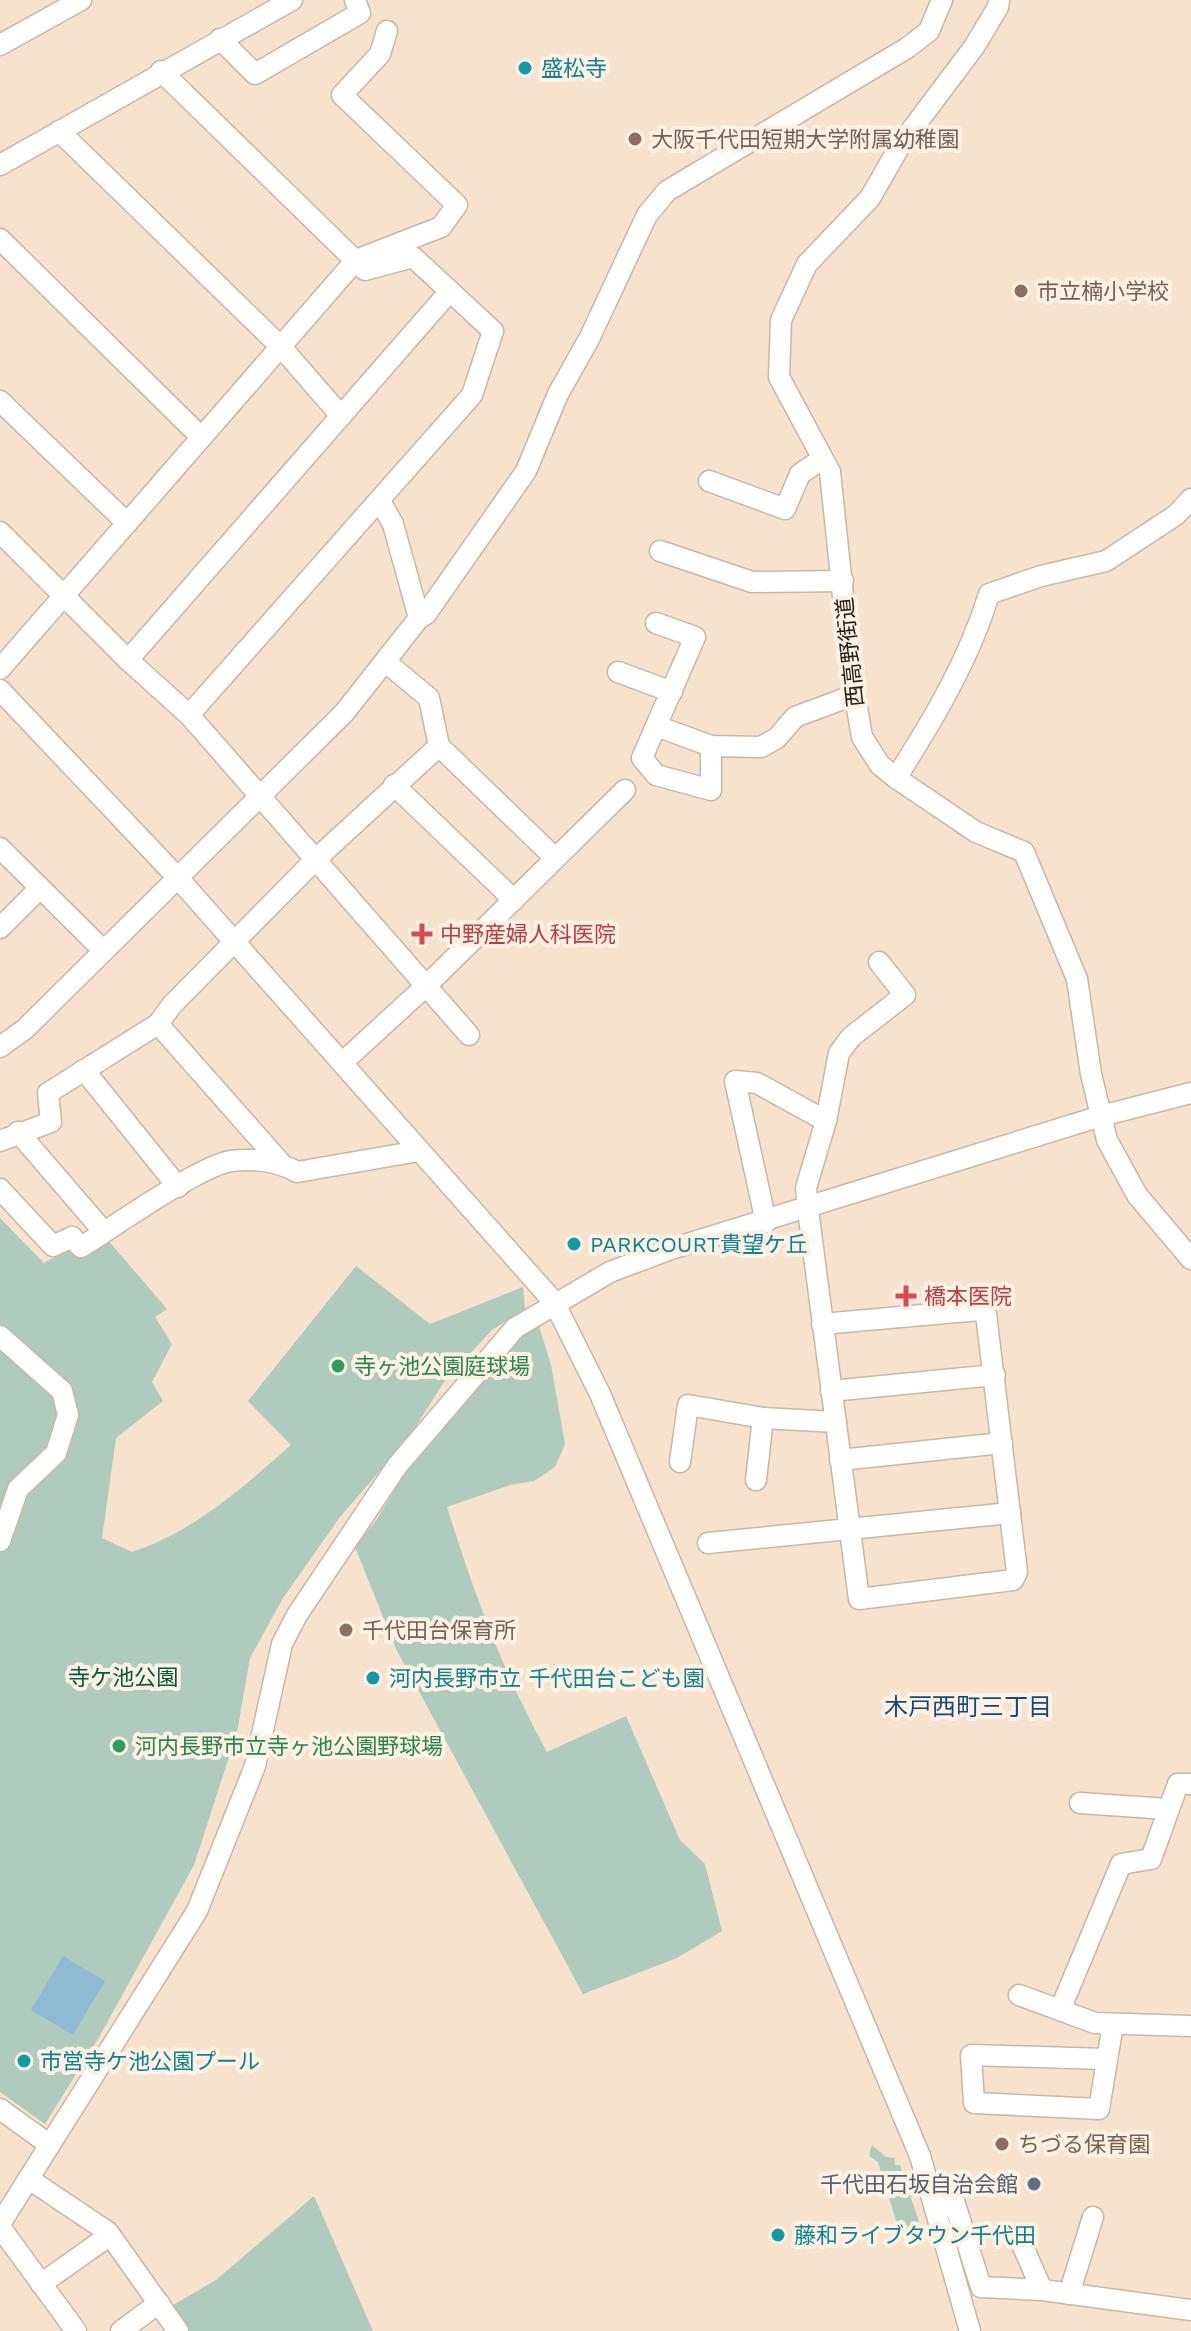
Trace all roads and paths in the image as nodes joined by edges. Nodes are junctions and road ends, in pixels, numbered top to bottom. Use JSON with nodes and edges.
{"nodes":[{"id":1,"x":81,"y":0,"type":"edge"},
{"id":2,"x":292,"y":0,"type":"edge"},
{"id":3,"x":355,"y":0,"type":"edge"},
{"id":4,"x":942,"y":0,"type":"edge"},
{"id":5,"x":999,"y":0,"type":"edge"},
{"id":6,"x":387,"y":31,"type":"dead end"},
{"id":7,"x":220,"y":39,"type":"junction"},
{"id":8,"x":0,"y":45,"type":"edge"},
{"id":9,"x":161,"y":71,"type":"junction"},
{"id":10,"x":59,"y":131,"type":"junction"},
{"id":11,"x":0,"y":165,"type":"edge"},
{"id":12,"x":0,"y":239,"type":"edge"},
{"id":13,"x":356,"y":260,"type":"junction"},
{"id":14,"x":450,"y":291,"type":"junction"},
{"id":15,"x":282,"y":348,"type":"junction"},
{"id":16,"x":0,"y":401,"type":"edge"},
{"id":17,"x":341,"y":416,"type":"junction"},
{"id":18,"x":200,"y":436,"type":"junction"},
{"id":19,"x":822,"y":459,"type":"junction"},
{"id":20,"x":709,"y":481,"type":"dead end"},
{"id":21,"x":1191,"y":499,"type":"edge"},
{"id":22,"x":380,"y":501,"type":"junction"},
{"id":23,"x":126,"y":522,"type":"junction"},
{"id":24,"x":0,"y":532,"type":"edge"},
{"id":25,"x":660,"y":551,"type":"dead end"},
{"id":26,"x":843,"y":581,"type":"junction"},
{"id":27,"x":63,"y":596,"type":"junction"},
{"id":28,"x":419,"y":618,"type":"junction"},
{"id":29,"x":656,"y":623,"type":"dead end"},
{"id":30,"x":128,"y":660,"type":"junction"},
{"id":31,"x":387,"y":663,"type":"junction"},
{"id":32,"x":0,"y":669,"type":"edge"},
{"id":33,"x":618,"y":672,"type":"dead end"},
{"id":34,"x":0,"y":690,"type":"edge"},
{"id":35,"x":672,"y":692,"type":"junction"},
{"id":36,"x":854,"y":695,"type":"junction"},
{"id":37,"x":189,"y":715,"type":"junction"},
{"id":38,"x":659,"y":727,"type":"junction"},
{"id":39,"x":439,"y":746,"type":"junction"},
{"id":40,"x":711,"y":746,"type":"junction"},
{"id":41,"x":896,"y":778,"type":"junction"},
{"id":42,"x":394,"y":785,"type":"junction"},
{"id":43,"x":625,"y":790,"type":"dead end"},
{"id":44,"x":259,"y":796,"type":"junction"},
{"id":45,"x":0,"y":848,"type":"edge"},
{"id":46,"x":555,"y":858,"type":"junction"},
{"id":47,"x":315,"y":860,"type":"junction"},
{"id":48,"x":177,"y":877,"type":"junction"},
{"id":49,"x":40,"y":888,"type":"junction"},
{"id":50,"x":514,"y":900,"type":"junction"},
{"id":51,"x":0,"y":928,"type":"edge"},
{"id":52,"x":236,"y":942,"type":"junction"},
{"id":53,"x":103,"y":950,"type":"junction"},
{"id":54,"x":879,"y":962,"type":"dead end"},
{"id":55,"x":427,"y":985,"type":"junction"},
{"id":56,"x":158,"y":1024,"type":"junction"},
{"id":57,"x":469,"y":1035,"type":"dead end"},
{"id":58,"x":0,"y":1047,"type":"edge"},
{"id":59,"x":343,"y":1062,"type":"junction"},
{"id":60,"x":84,"y":1070,"type":"junction"},
{"id":61,"x":1191,"y":1093,"type":"edge"},
{"id":62,"x":1101,"y":1116,"type":"junction"},
{"id":63,"x":826,"y":1121,"type":"junction"},
{"id":64,"x":9,"y":1136,"type":"edge"},
{"id":65,"x":419,"y":1151,"type":"junction"},
{"id":66,"x":280,"y":1162,"type":"junction"},
{"id":67,"x":178,"y":1187,"type":"junction"},
{"id":68,"x":0,"y":1189,"type":"edge"},
{"id":69,"x":808,"y":1210,"type":"junction"},
{"id":70,"x":766,"y":1222,"type":"junction"},
{"id":71,"x":104,"y":1232,"type":"junction"},
{"id":72,"x":1191,"y":1259,"type":"edge"},
{"id":73,"x":554,"y":1302,"type":"junction"},
{"id":74,"x":822,"y":1324,"type":"junction"},
{"id":75,"x":0,"y":1336,"type":"edge"},
{"id":76,"x":995,"y":1375,"type":"junction"},
{"id":77,"x":831,"y":1391,"type":"junction"},
{"id":78,"x":763,"y":1418,"type":"junction"},
{"id":79,"x":836,"y":1422,"type":"junction"},
{"id":80,"x":1002,"y":1443,"type":"junction"},
{"id":81,"x":840,"y":1460,"type":"junction"},
{"id":82,"x":680,"y":1462,"type":"dead end"},
{"id":83,"x":756,"y":1480,"type":"dead end"},
{"id":84,"x":1010,"y":1513,"type":"junction"},
{"id":85,"x":850,"y":1529,"type":"junction"},
{"id":86,"x":0,"y":1541,"type":"edge"},
{"id":87,"x":708,"y":1543,"type":"dead end"},
{"id":88,"x":1191,"y":1784,"type":"edge"},
{"id":89,"x":1080,"y":1803,"type":"dead end"},
{"id":90,"x":1168,"y":1809,"type":"junction"},
{"id":91,"x":1019,"y":1995,"type":"dead end"},
{"id":92,"x":1060,"y":2010,"type":"junction"},
{"id":93,"x":1113,"y":2024,"type":"junction"},
{"id":94,"x":1191,"y":2026,"type":"edge"},
{"id":95,"x":1105,"y":2059,"type":"junction"},
{"id":96,"x":0,"y":2109,"type":"edge"},
{"id":97,"x":50,"y":2145,"type":"junction"},
{"id":98,"x":29,"y":2179,"type":"junction"},
{"id":99,"x":935,"y":2209,"type":"junction"},
{"id":100,"x":1093,"y":2217,"type":"dead end"},
{"id":101,"x":0,"y":2226,"type":"edge"},
{"id":102,"x":110,"y":2235,"type":"junction"},
{"id":103,"x":1020,"y":2240,"type":"dead end"},
{"id":104,"x":41,"y":2284,"type":"junction"},
{"id":105,"x":1042,"y":2290,"type":"junction"},
{"id":106,"x":1069,"y":2294,"type":"junction"},
{"id":107,"x":159,"y":2303,"type":"junction"},
{"id":108,"x":1191,"y":2310,"type":"edge"},
{"id":109,"x":76,"y":2331,"type":"edge"},
{"id":110,"x":121,"y":2331,"type":"edge"},
{"id":111,"x":178,"y":2331,"type":"edge"},
{"id":112,"x":970,"y":2331,"type":"edge"}],
"edges":[{"from":1,"to":8,"type":"street"},
{"from":2,"to":7,"type":"street"},
{"from":3,"to":7,"type":"street"},
{"from":4,"to":28,"type":"street"},
{"from":5,"to":19,"type":"street","name":"西高野街道"},
{"from":6,"to":13,"type":"street"},
{"from":7,"to":9,"type":"street"},
{"from":9,"to":10,"type":"street"},
{"from":9,"to":13,"type":"street"},
{"from":10,"to":11,"type":"street"},
{"from":10,"to":15,"type":"street"},
{"from":12,"to":18,"type":"street"},
{"from":13,"to":14,"type":"street"},
{"from":13,"to":15,"type":"street"},
{"from":14,"to":17,"type":"street"},
{"from":14,"to":22,"type":"street"},
{"from":15,"to":17,"type":"street"},
{"from":15,"to":18,"type":"street"},
{"from":16,"to":23,"type":"street"},
{"from":17,"to":30,"type":"street"},
{"from":18,"to":23,"type":"street"},
{"from":19,"to":20,"type":"street"},
{"from":19,"to":26,"type":"street","name":"西高野街道"},
{"from":21,"to":41,"type":"street"},
{"from":22,"to":28,"type":"street"},
{"from":22,"to":37,"type":"street"},
{"from":23,"to":27,"type":"street"},
{"from":24,"to":27,"type":"street"},
{"from":25,"to":26,"type":"street"},
{"from":26,"to":36,"type":"street","name":"西高野街道"},
{"from":27,"to":30,"type":"street"},
{"from":27,"to":32,"type":"street"},
{"from":28,"to":31,"type":"street"},
{"from":29,"to":35,"type":"street"},
{"from":30,"to":37,"type":"street"},
{"from":31,"to":39,"type":"street"},
{"from":31,"to":44,"type":"street"},
{"from":33,"to":35,"type":"street"},
{"from":34,"to":48,"type":"street"},
{"from":35,"to":38,"type":"street"},
{"from":36,"to":40,"type":"street"},
{"from":36,"to":41,"type":"street","name":"西高野街道"},
{"from":37,"to":44,"type":"street"},
{"from":38,"to":40,"type":"street"},
{"from":38,"to":40,"type":"street"},
{"from":39,"to":42,"type":"street"},
{"from":39,"to":46,"type":"street"},
{"from":41,"to":62,"type":"street","name":"西高野街道"},
{"from":42,"to":47,"type":"street"},
{"from":42,"to":50,"type":"street"},
{"from":43,"to":46,"type":"street"},
{"from":44,"to":47,"type":"street"},
{"from":44,"to":48,"type":"street"},
{"from":45,"to":49,"type":"street"},
{"from":46,"to":50,"type":"street"},
{"from":47,"to":52,"type":"street"},
{"from":47,"to":55,"type":"street"},
{"from":48,"to":52,"type":"street"},
{"from":48,"to":53,"type":"street"},
{"from":49,"to":51,"type":"street"},
{"from":49,"to":53,"type":"street"},
{"from":50,"to":55,"type":"street"},
{"from":52,"to":56,"type":"street"},
{"from":52,"to":59,"type":"street"},
{"from":53,"to":58,"type":"street"},
{"from":54,"to":63,"type":"street"},
{"from":55,"to":57,"type":"street"},
{"from":55,"to":59,"type":"street"},
{"from":56,"to":60,"type":"street"},
{"from":56,"to":66,"type":"street"},
{"from":59,"to":65,"type":"street"},
{"from":60,"to":64,"type":"street"},
{"from":60,"to":67,"type":"street"},
{"from":61,"to":62,"type":"street"},
{"from":62,"to":69,"type":"street"},
{"from":62,"to":72,"type":"street","name":"西高野街道"},
{"from":63,"to":69,"type":"street"},
{"from":63,"to":70,"type":"street"},
{"from":64,"to":71,"type":"street"},
{"from":65,"to":66,"type":"street"},
{"from":65,"to":73,"type":"street"},
{"from":66,"to":67,"type":"street"},
{"from":67,"to":71,"type":"street"},
{"from":68,"to":71,"type":"street"},
{"from":69,"to":70,"type":"street"},
{"from":69,"to":74,"type":"street"},
{"from":70,"to":73,"type":"street"},
{"from":73,"to":97,"type":"street"},
{"from":73,"to":99,"type":"street"},
{"from":74,"to":76,"type":"street"},
{"from":74,"to":77,"type":"street"},
{"from":75,"to":86,"type":"street"},
{"from":76,"to":77,"type":"street"},
{"from":76,"to":80,"type":"street"},
{"from":77,"to":79,"type":"street"},
{"from":78,"to":79,"type":"street"},
{"from":78,"to":82,"type":"street"},
{"from":78,"to":83,"type":"street"},
{"from":79,"to":81,"type":"street"},
{"from":80,"to":81,"type":"street"},
{"from":80,"to":84,"type":"street"},
{"from":81,"to":85,"type":"street"},
{"from":84,"to":85,"type":"street"},
{"from":84,"to":85,"type":"street"},
{"from":85,"to":87,"type":"street"},
{"from":88,"to":90,"type":"street"},
{"from":89,"to":90,"type":"street"},
{"from":90,"to":92,"type":"street"},
{"from":91,"to":92,"type":"street"},
{"from":92,"to":93,"type":"street"},
{"from":93,"to":94,"type":"street"},
{"from":93,"to":95,"type":"street"},
{"from":95,"to":95,"type":"street"},
{"from":96,"to":97,"type":"street"},
{"from":97,"to":98,"type":"street"},
{"from":98,"to":101,"type":"street"},
{"from":98,"to":102,"type":"street"},
{"from":99,"to":105,"type":"street"},
{"from":99,"to":112,"type":"street"},
{"from":100,"to":106,"type":"street"},
{"from":101,"to":104,"type":"street"},
{"from":102,"to":104,"type":"street"},
{"from":102,"to":107,"type":"street"},
{"from":103,"to":105,"type":"street"},
{"from":104,"to":109,"type":"street"},
{"from":105,"to":106,"type":"street"},
{"from":106,"to":108,"type":"street"},
{"from":107,"to":110,"type":"street"},
{"from":107,"to":111,"type":"street"}]}
